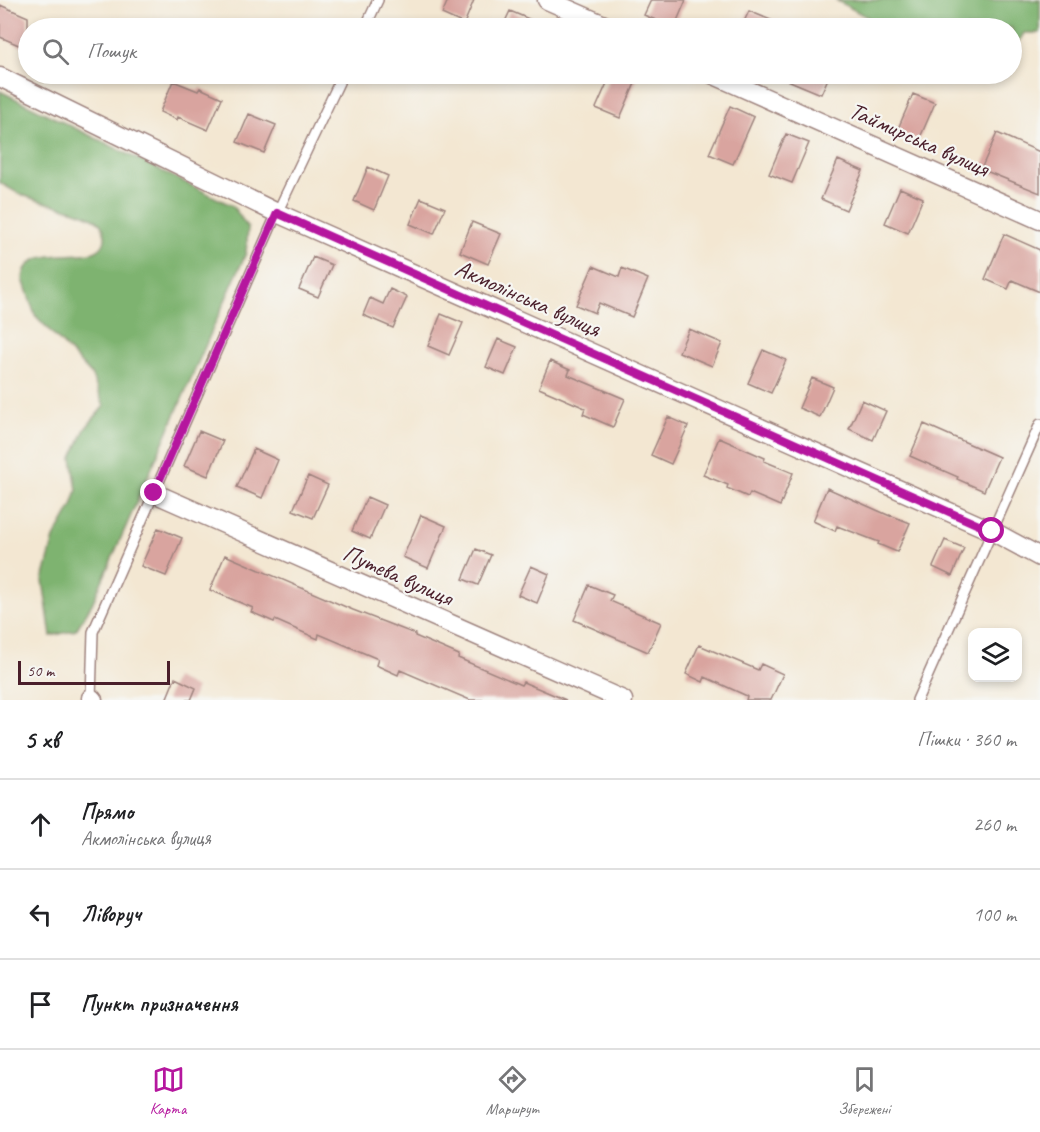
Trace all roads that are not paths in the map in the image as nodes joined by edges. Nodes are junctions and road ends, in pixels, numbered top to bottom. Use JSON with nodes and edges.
{"nodes":[{"id":1,"x":378,"y":0,"type":"edge"},
{"id":2,"x":547,"y":0,"type":"edge"},
{"id":3,"x":370,"y":18,"type":"edge"},
{"id":4,"x":588,"y":18,"type":"edge"},
{"id":5,"x":0,"y":77,"type":"edge"},
{"id":6,"x":338,"y":84,"type":"edge"},
{"id":7,"x":734,"y":84,"type":"edge"},
{"id":8,"x":277,"y":213,"type":"junction"},
{"id":9,"x":1040,"y":220,"type":"edge"},
{"id":10,"x":1040,"y":424,"type":"edge"},
{"id":11,"x":154,"y":493,"type":"junction"},
{"id":12,"x":992,"y":531,"type":"junction"},
{"id":13,"x":1040,"y":557,"type":"edge"},
{"id":14,"x":92,"y":699,"type":"edge"},
{"id":15,"x":623,"y":700,"type":"edge"},
{"id":16,"x":917,"y":700,"type":"edge"}],
"edges":[{"from":1,"to":3,"type":"lane"},
{"from":2,"to":4,"type":"street"},
{"from":5,"to":8,"type":"street","name":"Акмолiнська вулиця"},
{"from":6,"to":8,"type":"lane"},
{"from":7,"to":9,"type":"street","name":"Таймирська вулиця"},
{"from":8,"to":11,"type":"lane"},
{"from":8,"to":12,"type":"street","name":"Акмолiнська вулиця"},
{"from":10,"to":12,"type":"lane"},
{"from":11,"to":14,"type":"lane"},
{"from":11,"to":15,"type":"street","name":"Путева вулиця"},
{"from":12,"to":13,"type":"street","name":"Акмолiнська вулиця"},
{"from":12,"to":16,"type":"lane"}]}
